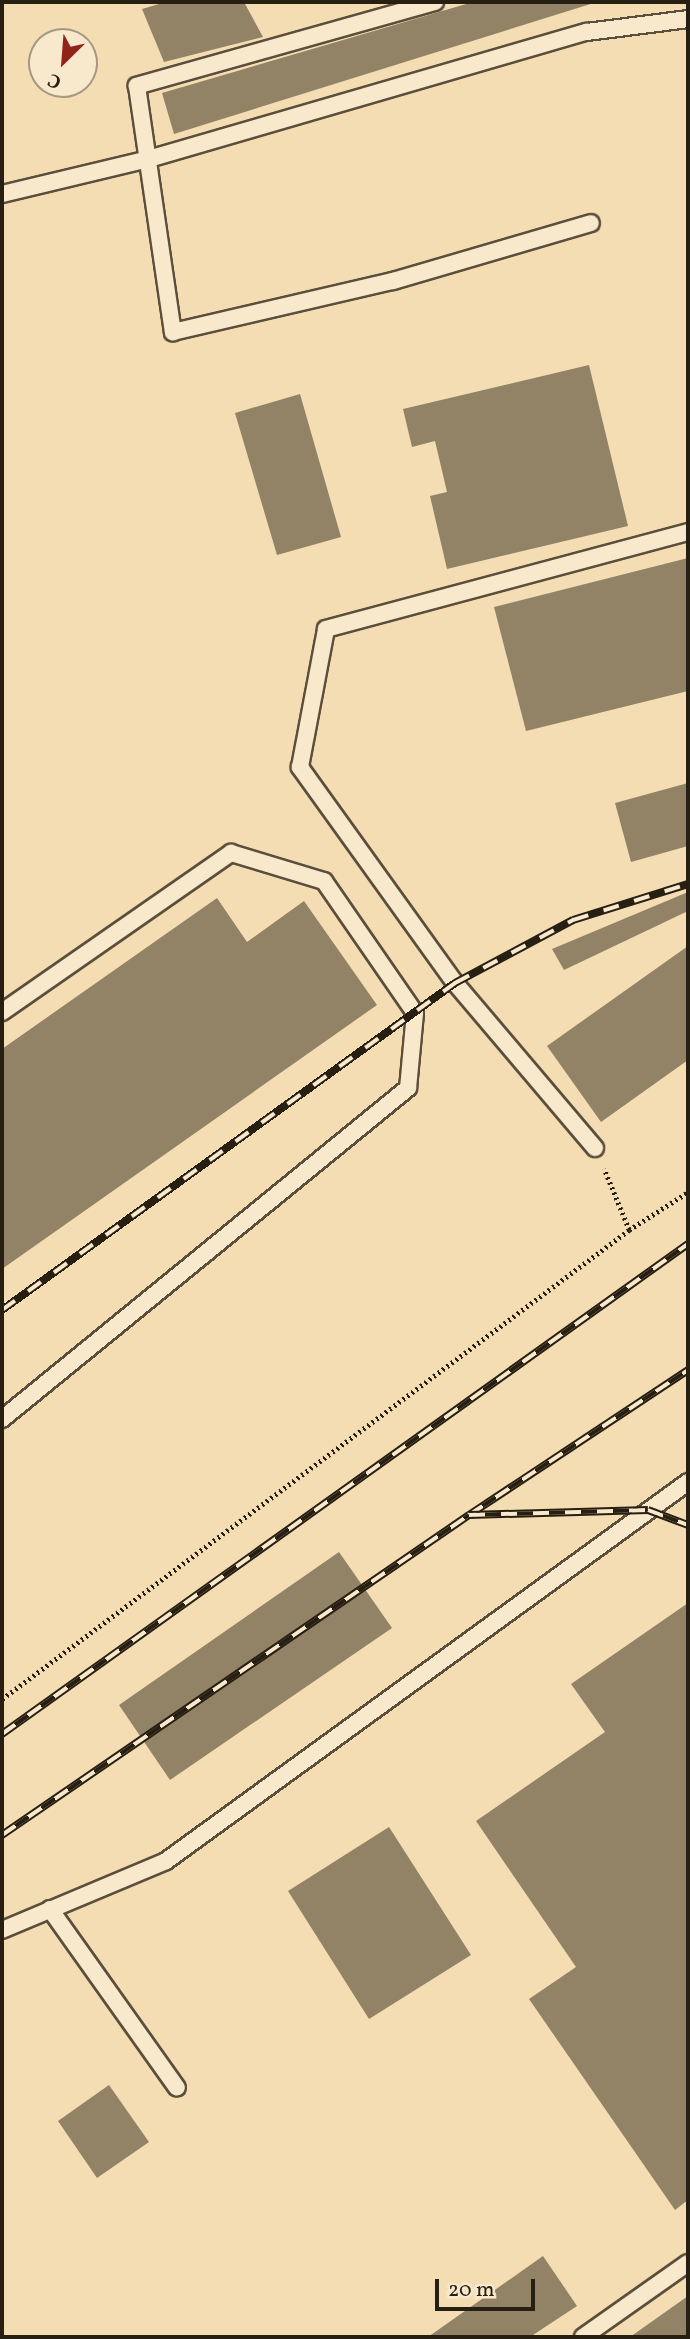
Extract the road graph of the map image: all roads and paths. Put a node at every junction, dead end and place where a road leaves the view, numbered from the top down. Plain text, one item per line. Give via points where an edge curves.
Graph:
1 (435, 2) edge
2 (688, 19) edge
3 (145, 160) junction
4 (2, 194) edge
5 (591, 223) dead end
6 (688, 532) edge
7 (2, 1012) edge
8 (595, 1148) joint
9 (688, 1192) edge
10 (629, 1230) junction
11 (2, 1419) edge
12 (688, 1482) edge
13 (2, 1699) edge
14 (50, 1909) junction
15 (2, 1930) edge
16 (177, 2088) dead end
17 (688, 2263) edge
18 (583, 2337) edge

1 - 3 lane via 137,86
2 - 3 lane via 587,32
3 - 4 lane
3 - 5 lane via 173,332 393,281
6 - 8 lane via 326,629 300,767 456,983
7 - 11 lane via 231,853 324,881 415,1013 408,1088
8 - 10 path
9 - 10 path
10 - 13 path
12 - 14 lane via 166,1861
14 - 15 lane
14 - 16 lane
17 - 18 lane

